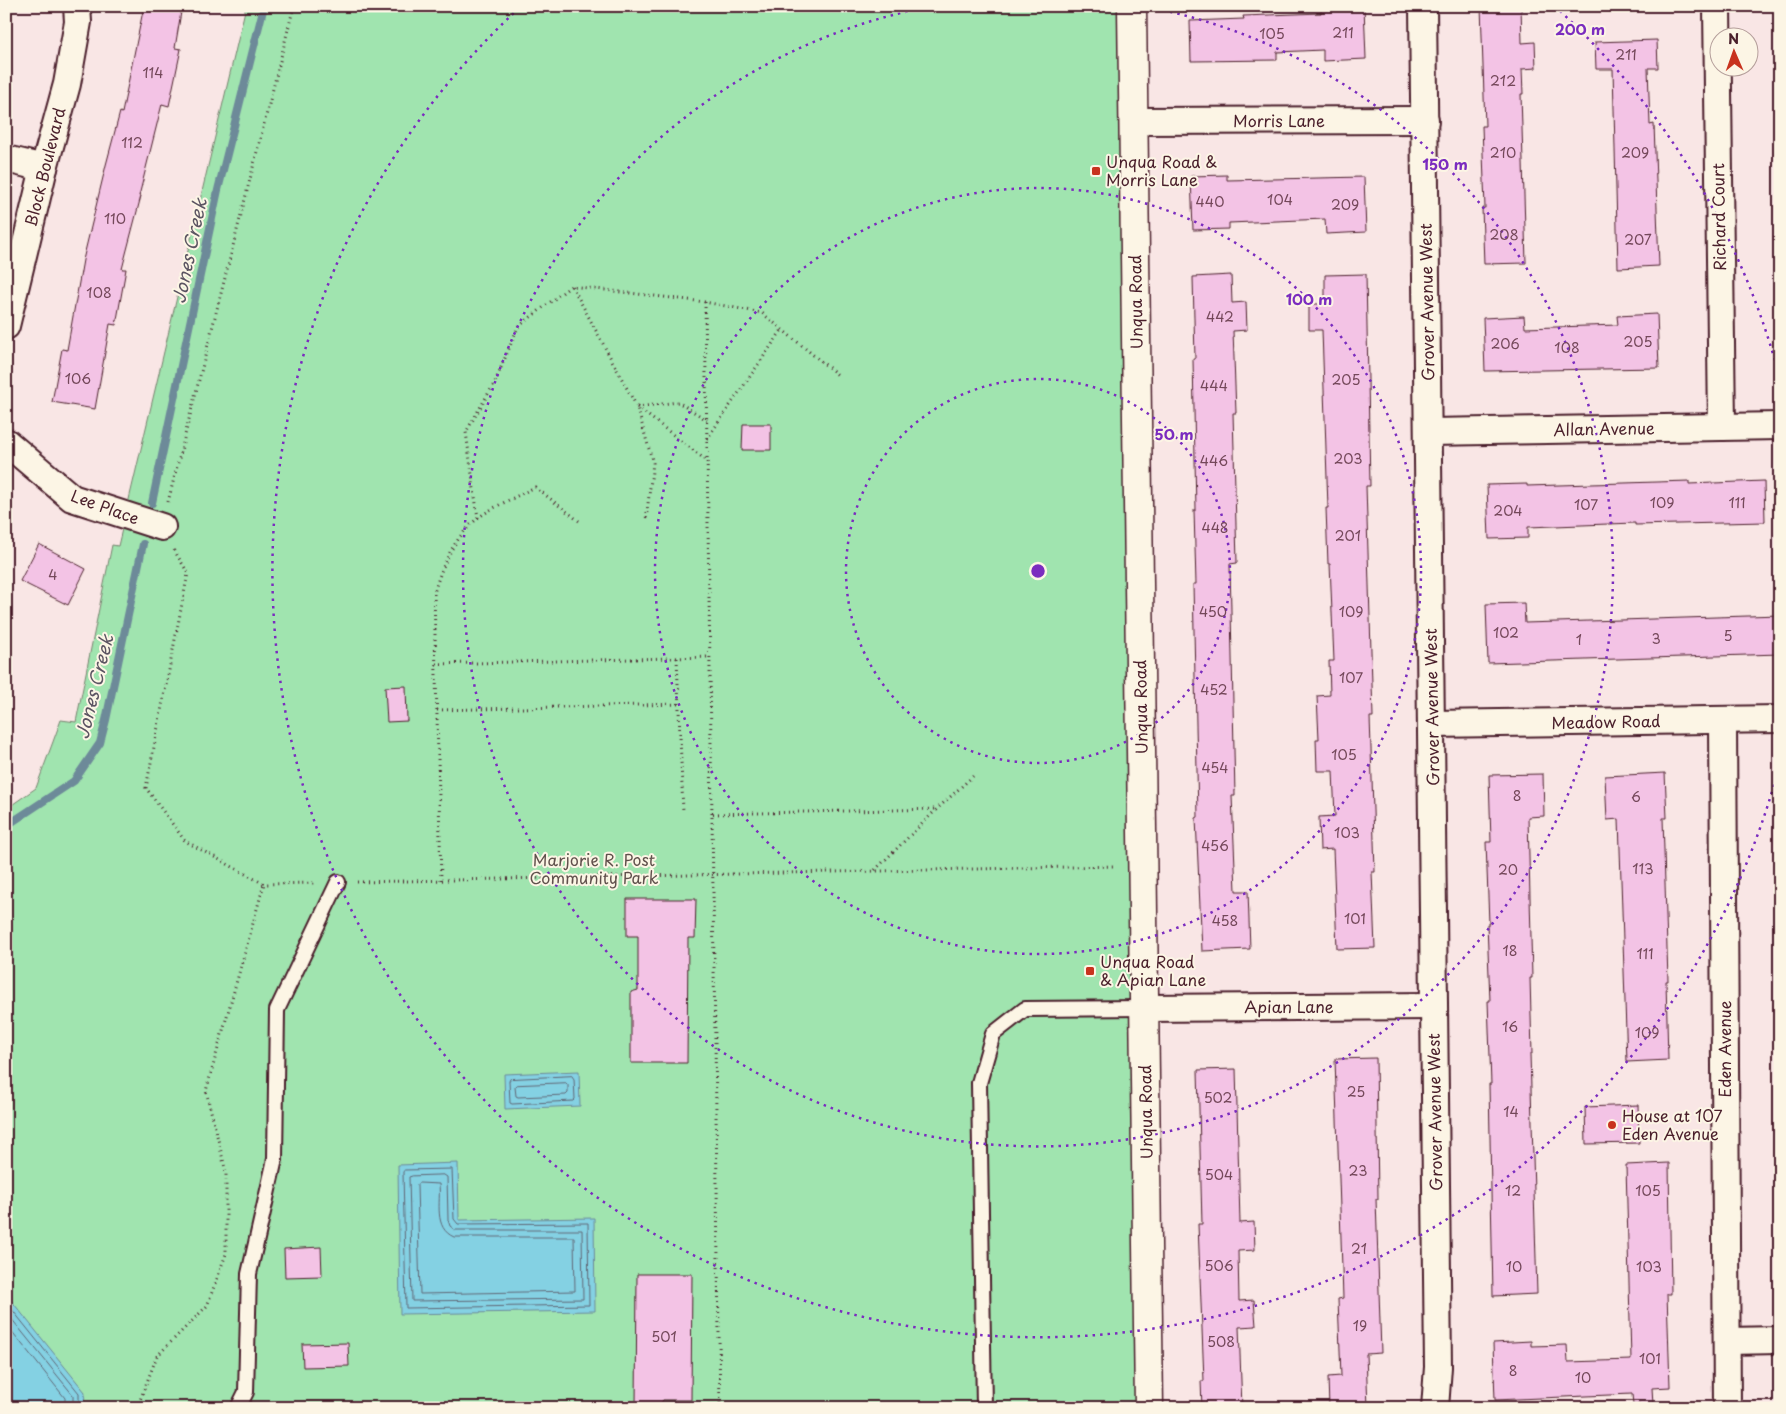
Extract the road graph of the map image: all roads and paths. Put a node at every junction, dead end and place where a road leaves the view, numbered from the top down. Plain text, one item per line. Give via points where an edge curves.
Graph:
1 (76, 6) edge
2 (294, 6) edge
3 (1132, 6) edge
4 (1423, 6) edge
5 (1717, 6) edge
6 (1425, 120) junction
7 (1133, 121) junction
8 (6, 159) edge
9 (44, 168) junction
10 (571, 286) junction
11 (705, 302) junction
12 (6, 326) edge
13 (782, 330) junction
14 (839, 376) dead end
15 (637, 407) junction
16 (707, 420) junction
17 (1780, 426) edge
18 (1722, 427) junction
19 (1429, 432) junction
20 (707, 439) junction
21 (6, 442) edge
22 (707, 461) junction
23 (478, 518) junction
24 (646, 520) dead end
25 (579, 521) dead end
26 (162, 527) joint
27 (188, 573) dead end
28 (677, 658) junction
29 (710, 658) junction
30 (436, 664) junction
31 (680, 704) junction
32 (437, 710) junction
33 (1780, 719) edge
34 (1723, 720) junction
35 (1432, 724) junction
36 (972, 776) dead end
37 (937, 809) junction
38 (683, 812) dead end
39 (713, 814) junction
40 (1142, 865) junction
41 (875, 871) junction
42 (714, 874) junction
43 (441, 880) junction
44 (338, 882) junction
45 (264, 884) junction
46 (1434, 1006) junction
47 (1144, 1008) junction
48 (1780, 1340) edge
49 (1727, 1341) junction
50 (137, 1408) edge
51 (238, 1408) edge
52 (720, 1408) edge
53 (984, 1408) edge
54 (1149, 1408) edge
55 (1435, 1408) edge
56 (1727, 1408) edge

1 - 9 street, Block Boulevard via 78,22 66,84
2 - 26 path
3 - 7 street, Unqua Road
4 - 6 street, Grover Avenue West
5 - 18 street, Richard Court
6 - 7 street, Morris Lane
6 - 19 street, Grover Avenue West
7 - 40 street, Unqua Road
8 - 9 street
9 - 12 street, Block Boulevard
10 - 11 path
10 - 15 path
10 - 23 path via 518,328 495,382 466,432
11 - 13 path via 762,314
11 - 16 path
13 - 14 path
13 - 20 path
15 - 16 path via 678,402
15 - 22 path
15 - 24 path via 653,463
16 - 20 path
17 - 18 street, Allan Avenue
18 - 19 street, Allan Avenue
19 - 35 street, Grover Avenue West
20 - 22 path
21 - 26 street, Lee Place via 72,498
22 - 29 path
23 - 25 path via 535,487
23 - 30 path via 458,537 441,569 434,593
27 - 45 path via 146,788 185,841
28 - 29 path
28 - 30 path
28 - 31 path
29 - 39 path
30 - 32 path
31 - 32 path
31 - 38 path
32 - 43 path
33 - 34 street, Meadow Road
34 - 35 street, Meadow Road
34 - 49 street, Eden Avenue
35 - 46 street, Grover Avenue West
36 - 37 path
37 - 39 path
37 - 41 path
39 - 42 path
40 - 41 path
40 - 47 street, Unqua Road
41 - 42 path
42 - 43 path
42 - 52 path
43 - 44 path
44 - 45 path
44 - 51 lane via 278,1010 275,1159 249,1274 246,1392
45 - 50 path via 206,1091 226,1172 226,1254 207,1306 157,1356
46 - 47 street, Apian Lane
46 - 55 street, Grover Avenue West via 1438,1367
47 - 53 lane via 1025,1009 993,1034 979,1083
47 - 54 street, Unqua Road
48 - 49 street
49 - 56 street, Eden Avenue

